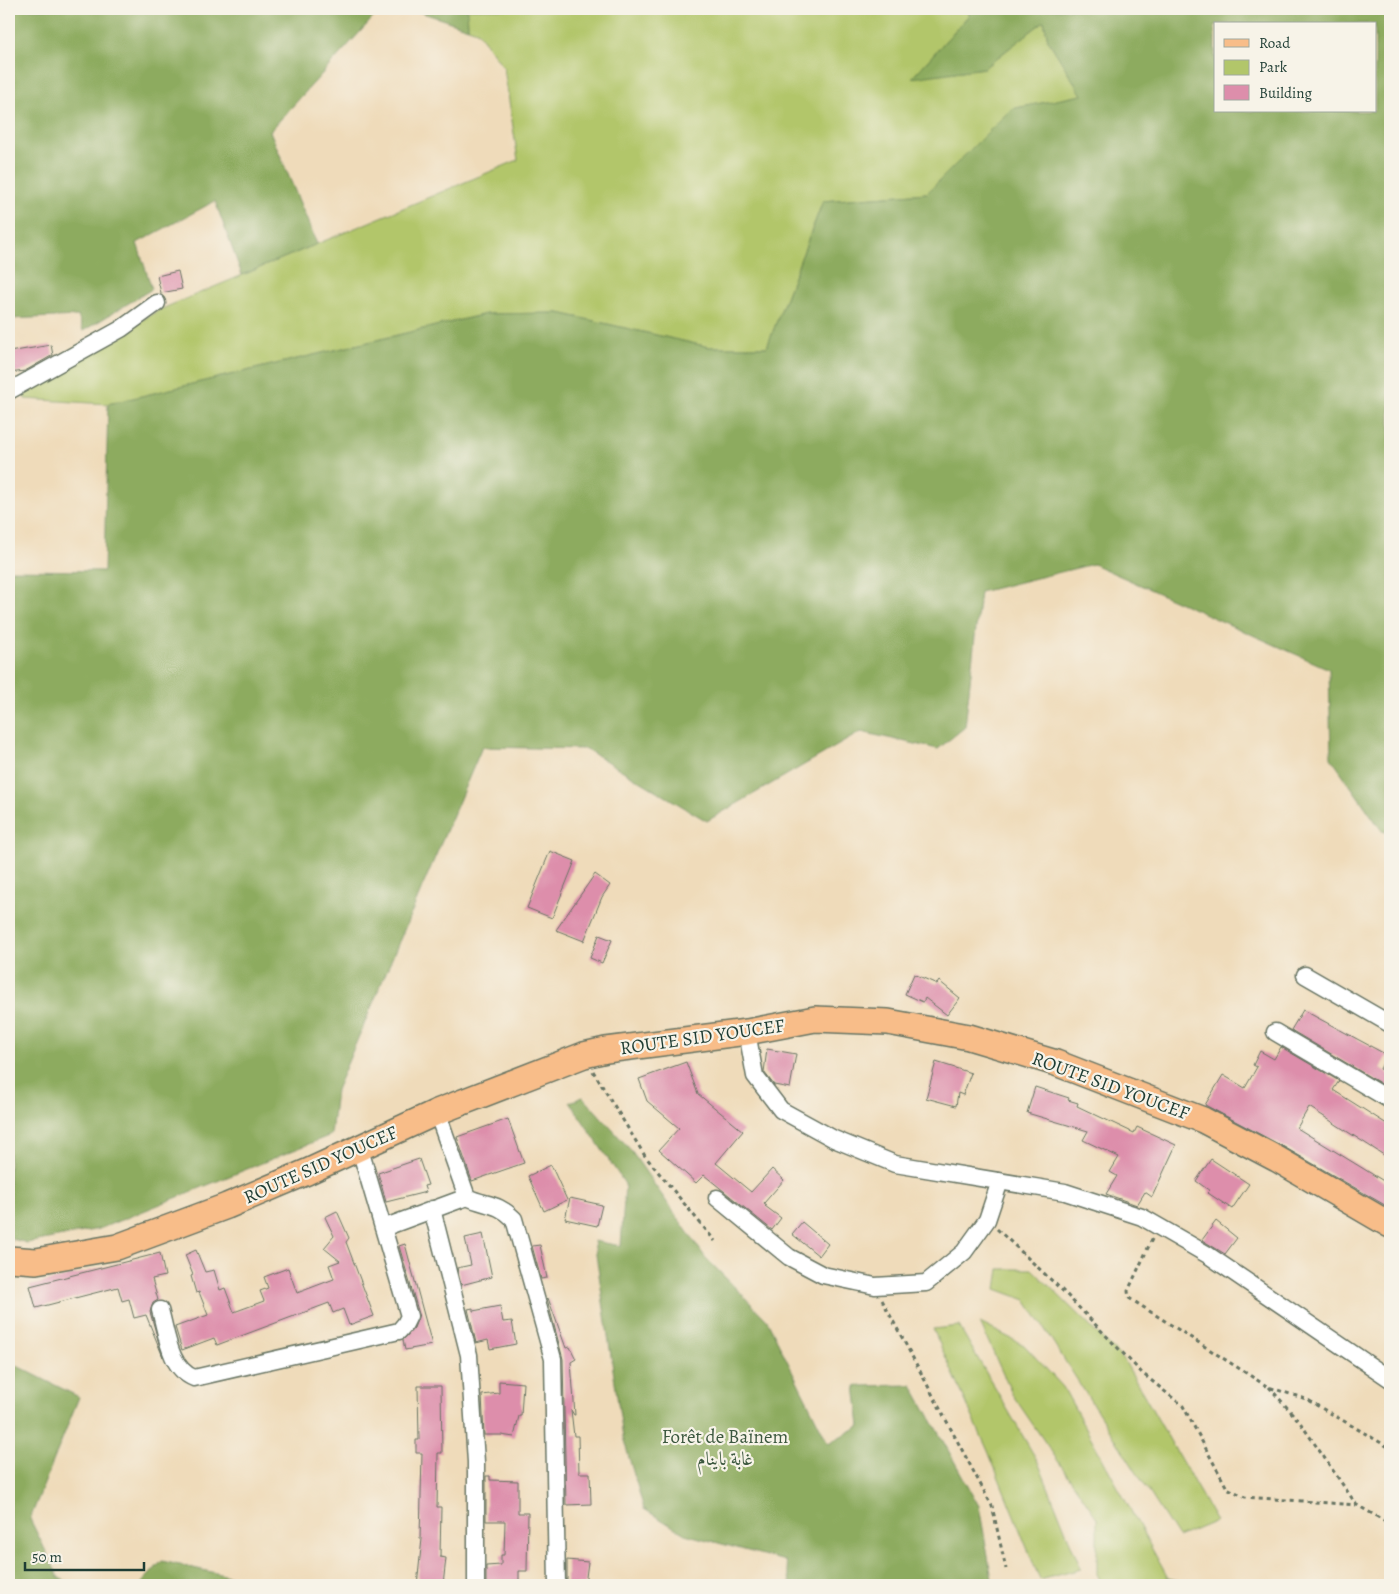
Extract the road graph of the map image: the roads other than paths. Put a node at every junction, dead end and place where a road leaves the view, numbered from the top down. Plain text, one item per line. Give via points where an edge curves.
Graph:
1 (157, 303) dead end
2 (9, 391) edge
3 (1305, 975) dead end
4 (1390, 1024) edge
5 (747, 1032) junction
6 (1275, 1032) dead end
7 (1390, 1100) edge
8 (437, 1112) junction
9 (359, 1146) junction
10 (1000, 1181) junction
11 (467, 1196) junction
12 (717, 1198) dead end
13 (432, 1209) junction
14 (1390, 1225) edge
15 (383, 1228) junction
16 (9, 1259) edge
17 (160, 1310) dead end
18 (1390, 1379) edge
19 (476, 1585) edge
20 (557, 1585) edge

1 - 2 street via 121,329
3 - 4 street
5 - 8 main road, ROUTE SID YOUCEF via 606,1050
5 - 10 street via 755,1076 781,1110 834,1139 895,1164
5 - 14 main road, ROUTE SID YOUCEF via 815,1019 888,1022 969,1037 1013,1050 1056,1063 1203,1120
6 - 7 street
8 - 9 main road, ROUTE SID YOUCEF
8 - 11 street
9 - 15 street
9 - 16 main road, ROUTE SID YOUCEF via 308,1172 227,1206 117,1247 36,1261
10 - 12 street via 987,1220 964,1252 926,1283 875,1286 823,1275 789,1257
10 - 18 street via 1065,1192 1158,1226 1208,1255
11 - 13 street
11 - 20 street via 475,1201 491,1203 514,1219 553,1359
13 - 15 street
13 - 19 street via 469,1355 476,1462
15 - 17 street via 409,1316 399,1331 194,1378 185,1375 176,1364

